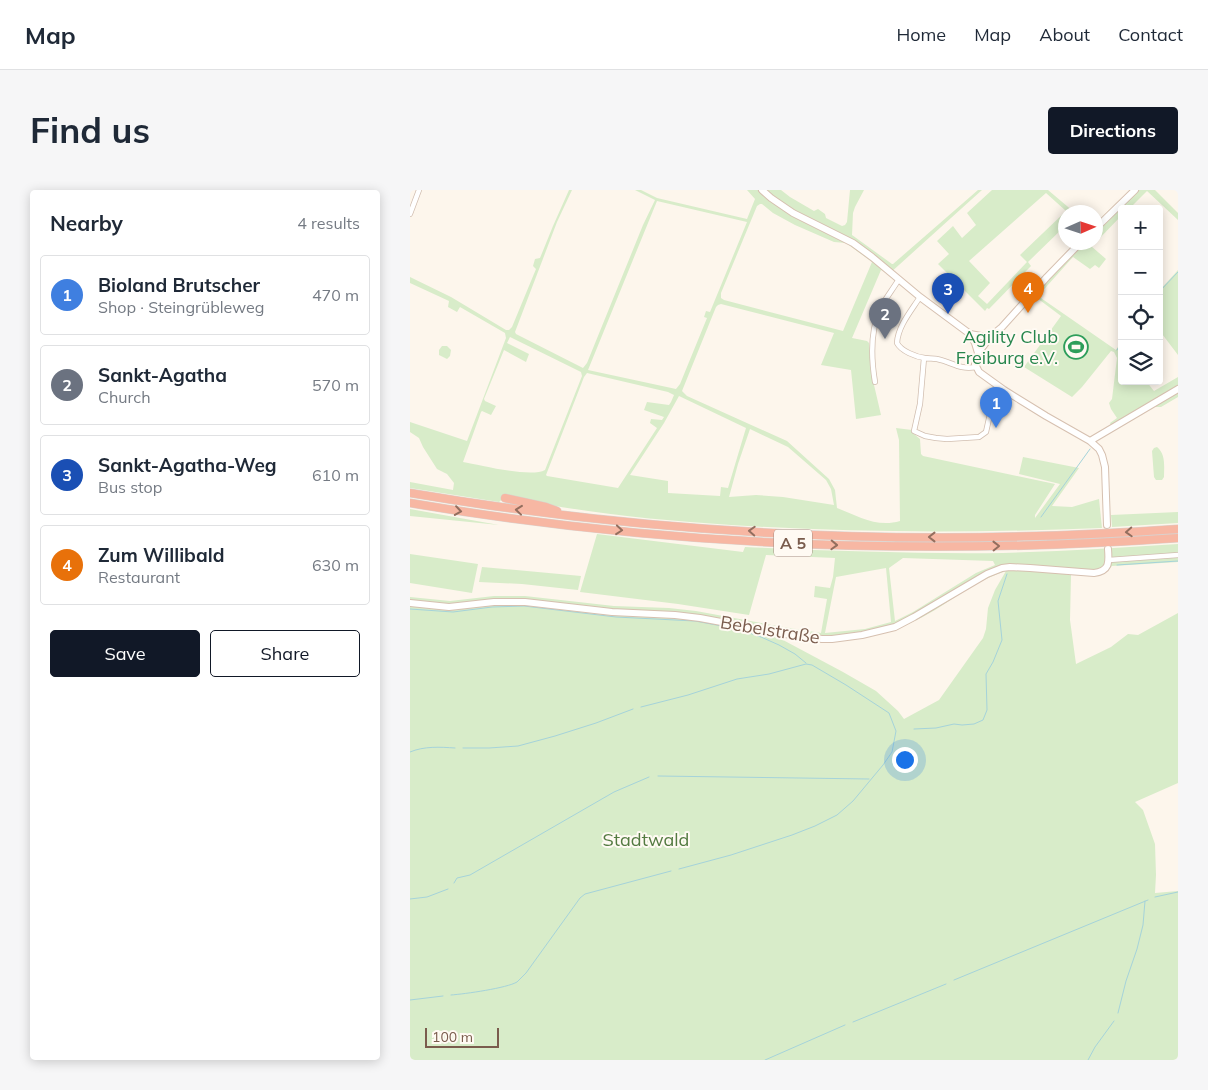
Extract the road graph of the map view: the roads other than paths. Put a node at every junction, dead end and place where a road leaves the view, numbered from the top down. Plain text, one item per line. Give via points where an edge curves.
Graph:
1 (419, 190) edge
2 (762, 190) edge
3 (1135, 190) edge
4 (410, 214) edge
5 (1103, 221) edge
6 (1073, 250) edge
7 (899, 279) junction
8 (920, 297) junction
9 (970, 334) junction
10 (991, 336) junction
11 (978, 353) junction
12 (924, 358) junction
13 (976, 367) junction
14 (875, 382) dead end
15 (1178, 389) edge
16 (1004, 390) junction
17 (1100, 436) junction
18 (1090, 441) junction
19 (1096, 446) junction
20 (410, 493) edge
21 (505, 498) dead end
22 (410, 503) edge
23 (568, 515) junction
24 (1107, 525) dead end
25 (1178, 529) edge
26 (1178, 538) edge
27 (1108, 548) dead end
28 (1178, 555) edge
29 (1109, 560) junction
30 (410, 603) edge

1 - 4 street
2 - 7 street via 793,213 853,243
3 - 5 street
6 - 10 street
7 - 8 street
7 - 14 street via 880,309 874,332 872,359
8 - 9 street
8 - 12 street via 903,325 897,343 899,348
9 - 10 street
9 - 11 street
10 - 11 street
11 - 13 street
12 - 13 street via 967,368
12 - 16 street via 914,431 925,436 948,439 983,435 990,414
13 - 16 street via 983,376
15 - 17 street
16 - 18 street
17 - 18 street
17 - 19 street
18 - 19 street
19 - 24 street via 1105,467
23 -> 20 highway, A 5
21 - 23 highway
22 -> 26 highway, A 5 via 586,527 817,544 1023,546
25 -> 23 highway, A 5 via 1100,534 879,537 733,530
27 - 29 street
28 - 29 street
29 - 30 street, Bebelstraße via 1104,570 1094,573 1010,567 995,570 907,622 862,635 832,639 700,618 525,602 450,607

